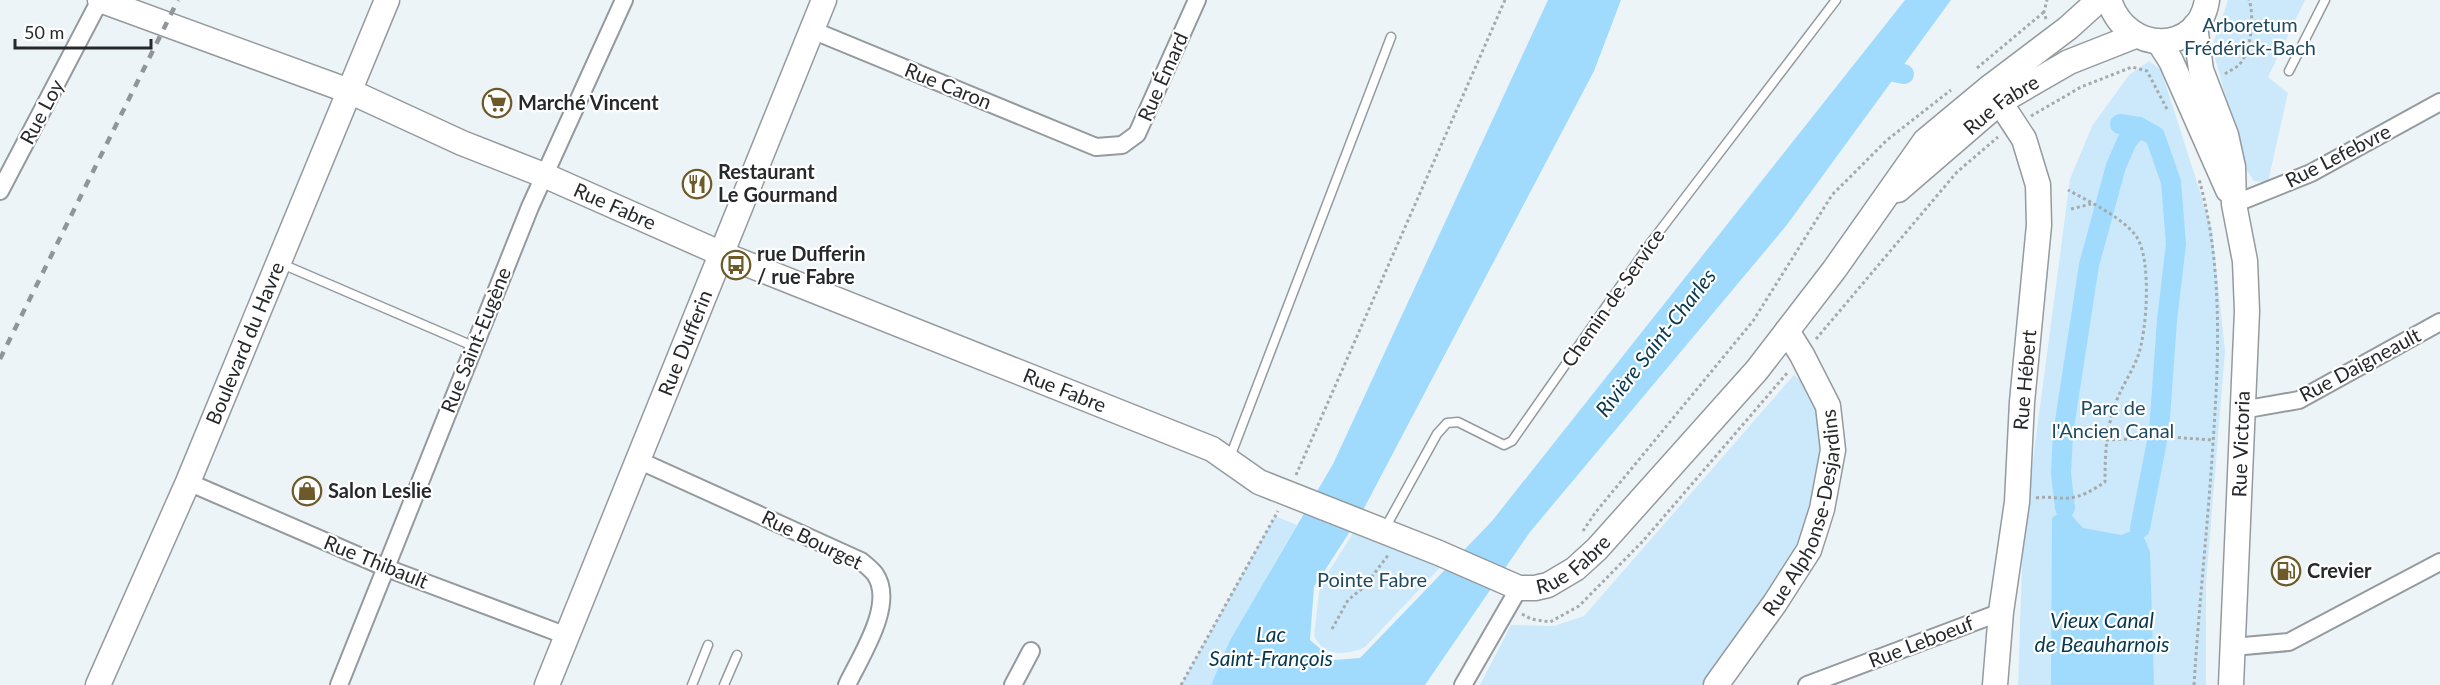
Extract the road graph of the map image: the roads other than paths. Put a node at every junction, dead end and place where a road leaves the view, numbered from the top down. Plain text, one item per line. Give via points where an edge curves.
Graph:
1 (100, 0) edge
2 (387, 0) edge
3 (624, 0) edge
4 (824, 0) edge
5 (1197, 0) edge
6 (1836, 0) edge
7 (2099, 0) edge
8 (2109, 0) edge
9 (2207, 0) edge
10 (2325, 0) edge
11 (2195, 26) junction
12 (812, 30) junction
13 (2135, 36) junction
14 (1391, 37) dead end
15 (2159, 42) junction
16 (2289, 71) dead end
17 (1987, 88) junction
18 (349, 91) junction
19 (2440, 102) edge
20 (1085, 141) joint
21 (546, 176) junction
22 (1, 188) edge
23 (2234, 204) junction
24 (722, 254) junction
25 (278, 262) junction
26 (2440, 322) edge
27 (1787, 331) junction
28 (473, 346) junction
29 (2242, 410) junction
30 (638, 460) junction
31 (1229, 460) junction
32 (188, 482) junction
33 (1383, 531) junction
34 (2440, 562) edge
35 (385, 568) junction
36 (1519, 588) junction
37 (2001, 612) junction
38 (567, 636) junction
39 (708, 645) dead end
40 (2233, 647) junction
41 (1031, 651) dead end
42 (737, 655) dead end
43 (98, 685) edge
44 (339, 685) edge
45 (547, 685) edge
46 (693, 685) edge
47 (724, 685) edge
48 (847, 685) edge
49 (1013, 685) edge
50 (1463, 685) edge
51 (1716, 685) edge
52 (1807, 685) edge
53 (1995, 685) edge
54 (2231, 685) edge

1 - 18 street, Rue Fabre
1 - 22 street, Rue Loy
2 - 18 street, Boulevard du Havre
3 - 21 street, Rue Saint-Eugène
4 - 12 street, Rue Dufferin
5 - 20 street, Rue Émard via 1137,134 1122,145 1096,147
6 - 33 lane, Chemin de Service via 1652,241 1512,441 1504,445 1458,422 1448,423 1437,434
7 - 17 street, Rue Fabre
8 - 13 street via 2118,21
9 - 11 street
10 - 16 lane
11 - 15 street via 2172,40
11 - 23 street, Rue Victoria via 2202,70 2226,135 2233,167
12 - 20 street, Rue Caron
12 - 24 street, Rue Dufferin
13 - 15 street
13 - 17 street, Rue Fabre
14 - 31 lane
15 - 23 street, Rue Victoria
17 - 27 street, Rue Fabre via 1936,160 1884,200
17 - 37 street, Rue Hébert via 2024,139 2038,185 2039,225 2017,502
18 - 21 street, Rue Fabre
18 - 25 street, Boulevard du Havre
19 - 23 street, Rue Lefebvre via 2311,173
21 - 24 street, Rue Fabre
21 - 28 street, Rue Saint-Eugène
23 - 29 street, Rue Victoria via 2245,261 2247,310
24 - 30 street, Rue Dufferin
24 - 31 street, Rue Fabre via 1212,449
25 - 28 lane
25 - 32 street, Boulevard du Havre
26 - 29 street, Rue Daigneault via 2299,400
27 - 36 street, Rue Fabre via 1757,370 1597,549 1575,569 1548,585
27 - 51 street, Rue Alphonse-Desjardins via 1828,406 1833,450 1822,509 1809,550
28 - 35 street, Rue Saint-Eugène
29 - 40 street, Rue Victoria
30 - 38 street, Rue Dufferin
30 - 48 street, Rue Bourget via 861,561 876,575 881,611
31 - 33 street, Rue Fabre via 1259,482
32 - 35 street, Rue Thibault
32 - 43 street, Boulevard du Havre
33 - 36 street, Rue Fabre
34 - 40 street via 2289,642
35 - 38 street, Rue Thibault
35 - 44 street, Rue Saint-Eugène
36 - 50 street
37 - 52 street, Rue Leboeuf
37 - 53 street, Rue Hébert
38 - 45 street, Rue Dufferin
39 - 46 lane
40 - 54 street, Rue Victoria
41 - 49 street
42 - 47 lane

